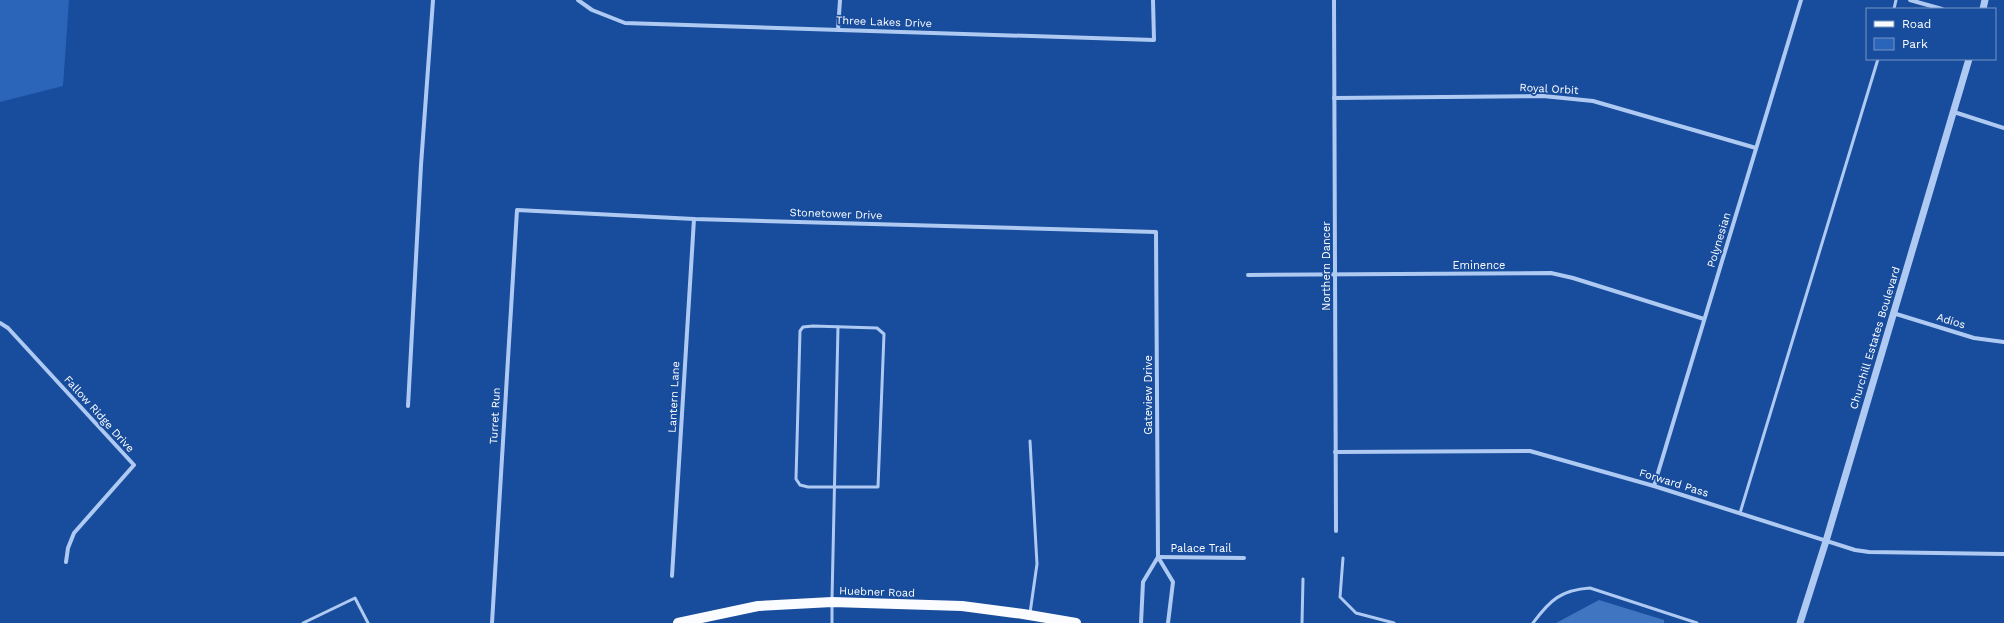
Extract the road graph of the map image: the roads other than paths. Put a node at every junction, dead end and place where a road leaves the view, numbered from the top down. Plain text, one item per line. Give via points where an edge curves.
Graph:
1 (433, 0) edge
2 (578, 0) edge
3 (840, 0) edge
4 (1153, 0) edge
5 (1334, 0) edge
6 (1801, 0) edge
7 (1910, 0) edge
8 (1938, 8) edge
9 (838, 30) junction
10 (1878, 60) edge
11 (1969, 60) edge
12 (1334, 98) junction
13 (1954, 112) junction
14 (2004, 128) edge
15 (1756, 148) junction
16 (517, 210) joint
17 (694, 219) junction
18 (1156, 232) joint
19 (1334, 274) junction
20 (1248, 275) dead end
21 (1893, 313) junction
22 (1704, 319) junction
23 (0, 323) edge
24 (838, 327) junction
25 (2004, 342) edge
26 (408, 406) dead end
27 (1030, 441) dead end
28 (1335, 452) junction
29 (1654, 486) junction
30 (834, 488) junction
31 (1740, 513) junction
32 (1336, 531) dead end
33 (1826, 541) junction
34 (2004, 554) edge
35 (1158, 557) junction
36 (1244, 558) dead end
37 (1343, 558) dead end
38 (66, 562) dead end
39 (672, 576) dead end
40 (1303, 578) dead end
41 (832, 602) junction
42 (1029, 615) junction
43 (304, 623) edge
44 (368, 623) edge
45 (492, 623) edge
46 (678, 623) edge
47 (832, 623) edge
48 (1076, 623) edge
49 (1141, 623) edge
50 (1168, 623) edge
51 (1302, 623) edge
52 (1394, 623) edge
53 (1533, 623) edge
54 (1697, 623) edge
55 (1800, 623) edge

1 - 26 street via 420,173
2 - 9 street, Three Lakes Drive via 592,10 625,23
3 - 9 street
4 - 9 street, Three Lakes Drive via 1154,40
5 - 12 street, Northern Dancer
6 - 15 street, Polynesian
7 - 8 street
10 - 31 lane
11 - 13 street, Churchill Estates Boulevard
12 - 15 street, Royal Orbit via 1569,97 1594,101
12 - 19 street, Northern Dancer
13 - 14 street
13 - 21 street, Churchill Estates Boulevard
15 - 22 street, Polynesian
16 - 17 street, Stonetower Drive
16 - 45 street, Turret Run
17 - 18 street, Stonetower Drive
17 - 39 street, Lantern Lane
18 - 35 street, Gateview Drive
19 - 20 street, Eminence
19 - 22 street, Eminence via 1551,273
19 - 28 street, Northern Dancer
21 - 25 street, Adios via 1974,338
21 - 33 street, Churchill Estates Boulevard
22 - 29 street, Polynesian
23 - 38 street, Fallow Ridge Drive via 8,328 134,466 74,533
24 - 30 lane
24 - 30 lane via 803,327 800,331 796,470 796,480 800,485
24 - 30 lane via 877,328 884,334 878,487
27 - 42 lane via 1037,564
28 - 29 street, Forward Pass via 1530,450
28 - 32 street, Northern Dancer
29 - 31 street, Forward Pass
30 - 41 lane
31 - 33 street, Forward Pass
33 - 34 street, Forward Pass via 1869,552
33 - 55 street, Churchill Estates Boulevard
35 - 36 street, Palace Trail
35 - 49 street via 1143,582
35 - 50 street via 1173,582
37 - 52 lane via 1340,597 1356,613
40 - 51 lane
41 - 42 main road, Huebner Road via 962,606
41 - 46 main road, Huebner Road via 758,606
41 - 47 lane
42 - 48 main road, Huebner Road
43 - 44 lane via 355,598
53 - 54 lane via 1551,602 1563,594 1572,589 1590,588

